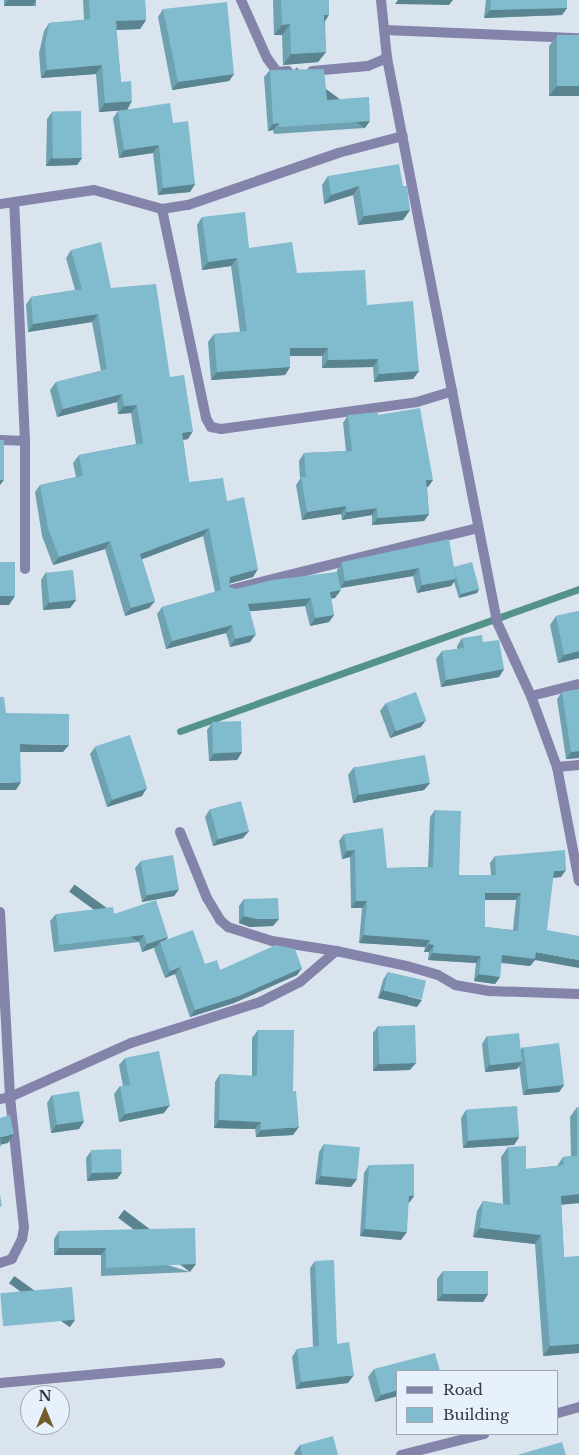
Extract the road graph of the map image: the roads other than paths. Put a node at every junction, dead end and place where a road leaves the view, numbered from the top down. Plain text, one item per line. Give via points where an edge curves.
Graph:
1 (241, 0) edge
2 (381, 0) edge
3 (386, 30) junction
4 (579, 38) edge
5 (387, 58) junction
6 (403, 136) junction
7 (14, 203) junction
8 (0, 204) edge
9 (162, 209) junction
10 (452, 391) junction
11 (0, 440) edge
12 (25, 441) junction
13 (477, 528) junction
14 (25, 569) dead end
15 (229, 590) edge
16 (579, 684) edge
17 (531, 696) junction
18 (579, 765) edge
19 (557, 767) junction
20 (180, 832) dead end
21 (579, 881) edge
22 (0, 912) edge
23 (336, 950) junction
24 (579, 994) edge
25 (5, 1098) edge
26 (0, 1263) edge
27 (220, 1364) dead end
28 (0, 1383) edge
29 (579, 1407) edge
30 (559, 1413) edge
31 (480, 1435) edge
32 (401, 1455) edge

1 - 5 street via 277,72 368,66
2 - 3 street
3 - 4 street
3 - 5 street
5 - 6 street
6 - 9 street via 338,153 188,204
6 - 10 street
7 - 8 street
7 - 9 street via 94,190
7 - 12 street
9 - 10 street via 206,418 211,427 221,429 417,402
10 - 13 street
11 - 12 street
12 - 14 street
13 - 15 street
13 - 17 street via 497,622
16 - 17 street
17 - 19 street
18 - 19 street
19 - 21 street
20 - 23 street via 207,898 228,927 272,942
22 - 25 street
23 - 24 street via 407,966 464,986 490,991
23 - 25 street via 306,978 260,1002 131,1043
25 - 26 street via 24,1227 22,1240 12,1259
27 - 28 street
29 - 30 street
31 - 32 street

